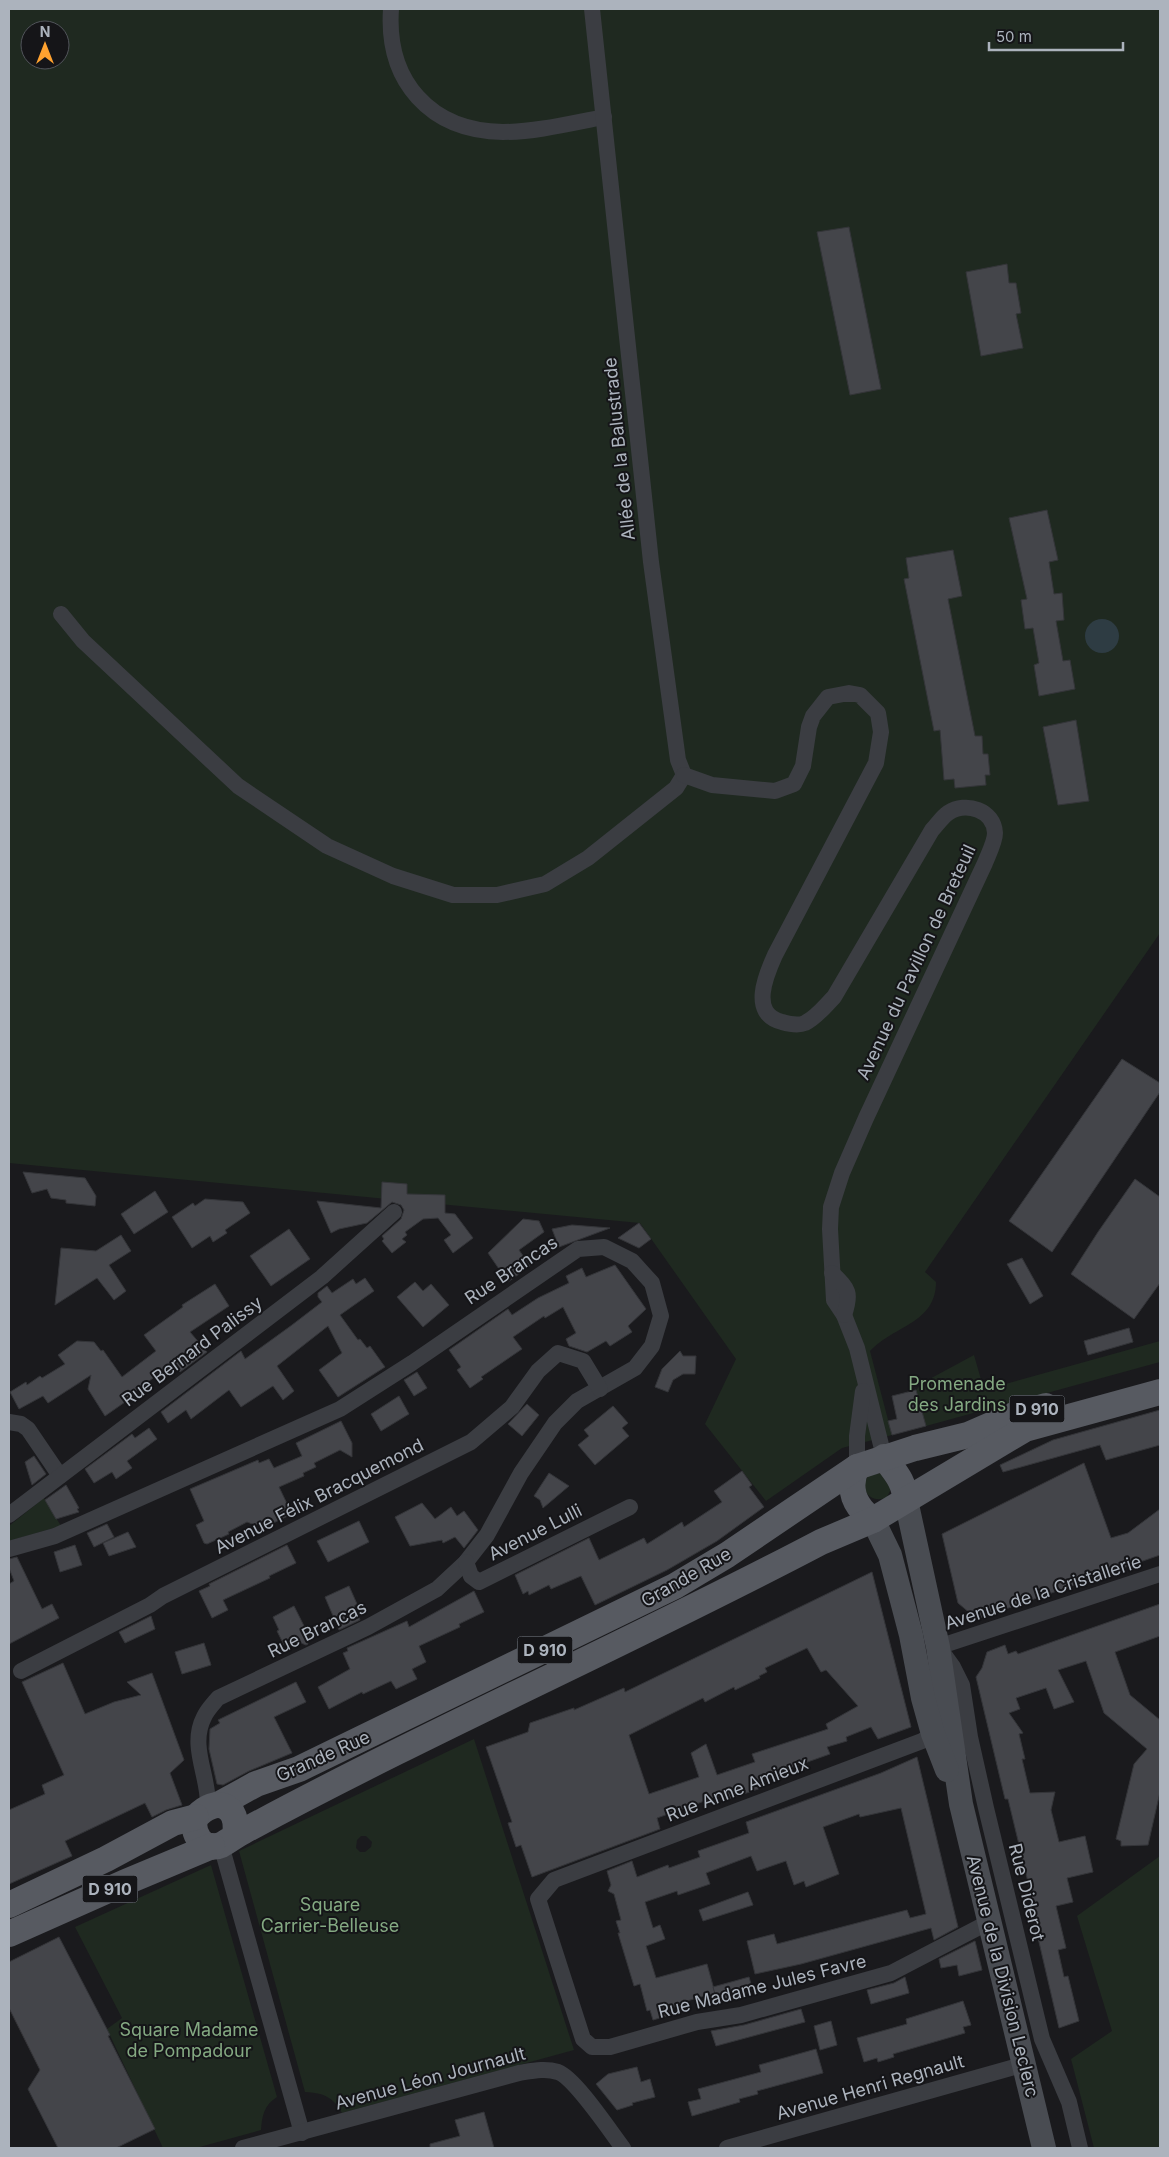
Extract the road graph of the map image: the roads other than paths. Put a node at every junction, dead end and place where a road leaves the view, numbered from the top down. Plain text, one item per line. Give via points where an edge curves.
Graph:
1 (391, 9) edge
2 (592, 9) edge
3 (604, 117) junction
4 (61, 614) dead end
5 (684, 775) junction
6 (394, 1212) dead end
7 (832, 1273) junction
8 (847, 1301) junction
9 (1160, 1375) edge
10 (864, 1381) junction
11 (600, 1389) junction
12 (1160, 1392) edge
13 (9, 1422) edge
14 (884, 1457) junction
15 (857, 1468) junction
16 (60, 1476) junction
17 (906, 1500) junction
18 (630, 1507) dead end
19 (9, 1516) edge
20 (873, 1520) junction
21 (9, 1548) edge
22 (466, 1562) junction
23 (1160, 1574) edge
24 (911, 1635) junction
25 (938, 1647) junction
26 (22, 1671) dead end
27 (918, 1680) junction
28 (933, 1734) junction
29 (961, 1804) junction
30 (207, 1809) junction
31 (223, 1842) junction
32 (9, 1904) edge
33 (991, 1921) junction
34 (9, 1934) edge
35 (592, 2047) joint
36 (1025, 2064) junction
37 (302, 2133) junction
38 (243, 2148) edge
39 (623, 2148) edge
40 (727, 2148) edge
41 (1044, 2148) edge
42 (1080, 2148) edge

1 - 3 street via 396,61 407,84 420,102 459,126 505,132
2 - 3 street, Allée de la Balustrade
3 - 5 street, Allée de la Balustrade via 651,562 678,760
4 - 5 street via 83,641 238,786 327,846 393,876 454,895 497,895 545,884 595,852 676,788
5 - 7 street, Avenue du Pavillon de Breteuil via 712,785 775,790 794,784 803,766 809,728 828,698 849,693 860,695 878,713 881,732 876,763 764,980 764,1008 776,1021 789,1024 802,1024 815,1017 834,997 932,830 948,813 971,807 986,812 992,822 995,834 985,863 866,1118 836,1191 831,1207
6 - 16 street, Rue Bernard Palissy via 322,1277
7 - 8 street
7 - 8 street via 834,1300
8 - 10 street
9 - 14 main road, Grande Rue / D 910 via 1014,1415 968,1435
10 - 14 street
10 - 15 street via 857,1436
11 - 21 street, Rue Brancas via 636,1368 652,1346 661,1316 652,1284 632,1261 604,1248 578,1249 340,1409 55,1536
11 - 22 street, Rue Brancas via 577,1401 555,1423 521,1473 487,1535
11 - 26 street, Avenue Félix Bracquemond via 584,1361 558,1353 538,1372 512,1407 471,1442 163,1596
12 - 17 main road, Grande Rue / D 910 via 1026,1429
13 - 16 street via 28,1429
14 - 15 main road, Grande Rue / D 910
14 - 17 main road via 900,1477
15 - 20 main road via 852,1481 853,1498
15 - 30 main road, Grande Rue / D 910 via 675,1586 299,1769 256,1784
16 - 19 street, Rue Bernard Palissy
17 - 20 main road, Grande Rue / D 910
17 - 25 main road, Avenue de la Division Leclerc
18 - 22 street, Avenue Lulli via 479,1582 471,1576
20 - 24 main road, Avenue de la Division Leclerc via 890,1555
20 - 31 main road, Grande Rue / D 910 via 821,1542 320,1790
22 - 30 street, Rue Brancas via 437,1589 368,1627 218,1698 204,1716 198,1734 208,1792
23 - 25 street, Avenue de la Cristallerie
24 - 25 main road
24 - 27 main road, Avenue de la Division Leclerc
25 - 27 street
25 - 29 main road, Avenue de la Division Leclerc
25 - 42 street, Rue Diderot via 962,1685 974,1755 1042,2039 1069,2102
27 - 28 main road, Avenue de la Division Leclerc
28 - 29 main road, Avenue de la Division Leclerc
28 - 35 street, Rue Anne Amieux via 922,1741 554,1880 538,1899 584,2040
29 - 33 main road, Avenue de la Division Leclerc
30 - 31 main road via 195,1833 198,1839
30 - 31 main road via 232,1811 236,1819
30 - 32 main road, Grande Rue / D 910
31 - 34 main road, Grande Rue / D 910
31 - 37 street
33 - 35 street, Rue Madame Jules Favre via 891,1973 741,2015 696,2022 610,2047
33 - 36 main road, Avenue de la Division Leclerc
36 - 40 street, Avenue Henri Regnault
36 - 41 main road, Avenue de la Division Leclerc
37 - 38 street, Avenue Léon Journault
37 - 39 street, Avenue Léon Journault via 519,2073 544,2070 559,2072 574,2083

